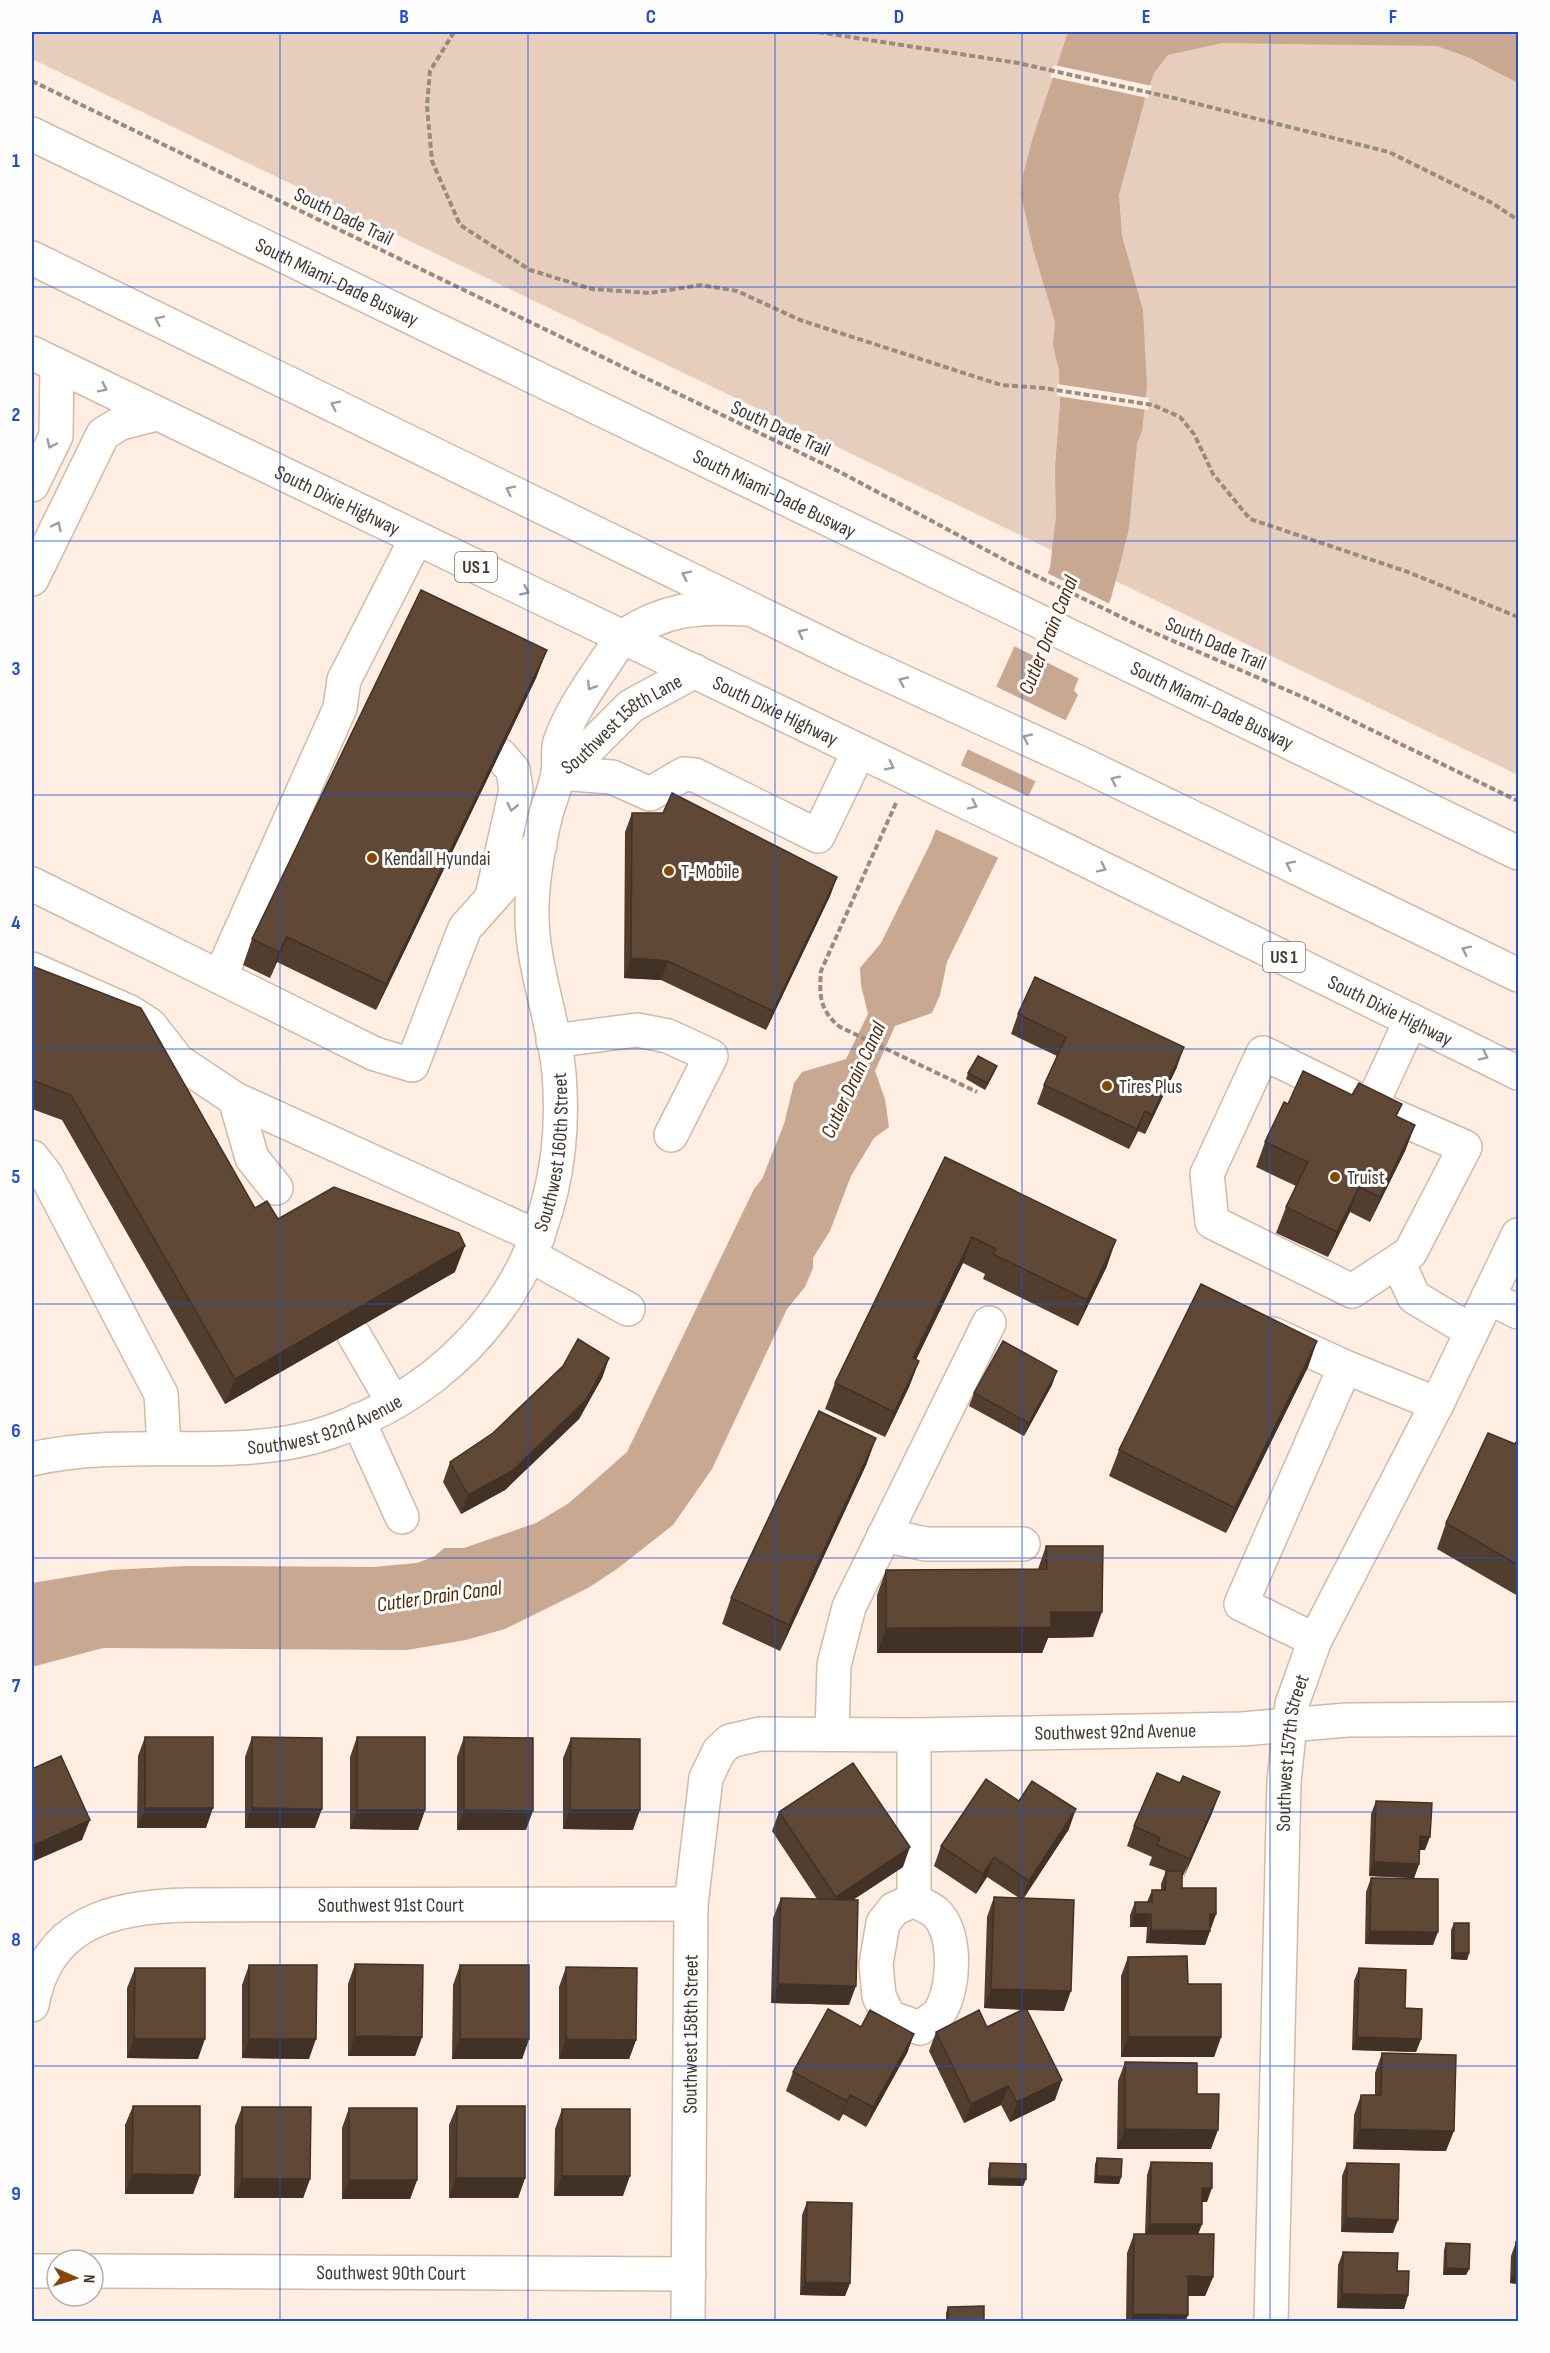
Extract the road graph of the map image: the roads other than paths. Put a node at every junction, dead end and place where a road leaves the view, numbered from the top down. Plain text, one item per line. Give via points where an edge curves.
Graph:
1 (32, 134) edge
2 (32, 258) edge
3 (44, 360) edge
4 (156, 414) junction
5 (32, 485) edge
6 (416, 539) junction
7 (32, 579) edge
8 (757, 610) junction
9 (622, 637) junction
10 (695, 671) junction
11 (344, 680) junction
12 (374, 694) edge
13 (859, 751) junction
14 (500, 755) edge
15 (558, 773) junction
16 (540, 844) junction
17 (1518, 853) edge
18 (32, 884) edge
19 (492, 898) junction
20 (32, 969) edge
21 (1518, 975) edge
22 (220, 977) junction
23 (1410, 1020) junction
24 (553, 1041) junction
25 (1518, 1073) edge
26 (235, 1099) junction
27 (1371, 1106) junction
28 (671, 1135) dead end
29 (32, 1157) edge
30 (276, 1188) dead end
31 (1518, 1235) edge
32 (535, 1246) junction
33 (1398, 1262) junction
34 (1488, 1297) junction
35 (628, 1309) dead end
36 (1518, 1312) edge
37 (1242, 1319) edge
38 (989, 1323) dead end
39 (1471, 1331) junction
40 (354, 1335) edge
41 (1345, 1367) junction
42 (393, 1402) junction
43 (1437, 1404) junction
44 (358, 1420) junction
45 (164, 1447) junction
46 (32, 1459) edge
47 (402, 1517) dead end
48 (884, 1534) junction
49 (1023, 1544) dead end
50 (1315, 1640) junction
51 (1518, 1719) edge
52 (1288, 1726) junction
53 (832, 1734) junction
54 (914, 1735) junction
55 (719, 1751) joint
56 (914, 1900) dead end
57 (691, 1905) junction
58 (32, 2006) edge
59 (105, 2271) edge
60 (689, 2274) junction
61 (688, 2322) edge
62 (1271, 2322) edge

1 - 17 main road, South Miami-Dade Busway
8 -> 2 main road
3 -> 4 main road, South Dixie Highway / US 1
3 -> 5 main road via 56,436
4 - 6 main road, South Dixie Highway / US 1
7 -> 4 main road via 103,434 122,423
6 -> 9 main road, South Dixie Highway / US 1
6 - 11 main road
8 - 9 main road via 683,611 648,620
21 -> 8 main road
9 - 10 main road, South Dixie Highway / US 1
9 -> 15 main road, Southwest 158th Lane via 566,729 558,746
10 - 13 main road, South Dixie Highway / US 1
10 - 15 main road, Southwest 158th Lane via 631,706 579,758
11 - 12 main road
11 - 22 main road via 340,708
13 - 15 main road via 818,836 695,775 684,774 650,794 612,777
13 -> 23 main road, South Dixie Highway / US 1
14 -> 19 main road via 513,770 516,790
15 - 16 main road, Southwest 160th Street
16 - 19 main road
16 - 24 main road, Southwest 160th Street via 532,934
18 - 22 main road
19 - 22 main road via 465,928 412,1065 375,1054
20 - 26 main road, Southwest 160th Street via 150,1025 178,1061
23 -> 25 main road, South Dixie Highway / US 1
23 - 27 main road
24 - 28 main road via 637,1030 668,1036 711,1056
24 - 32 main road, Southwest 160th Street via 560,1097 559,1141 552,1195
26 - 30 main road via 252,1158
26 - 32 main road, Southwest 160th Street
27 - 33 main road via 1466,1147 1410,1253
27 - 33 main road via 1263,1053 1207,1174 1212,1222 1352,1291
29 - 45 main road via 46,1175 161,1394
31 - 34 main road, Southwest 157th Street
32 - 35 main road
32 - 42 main road, Southwest 92nd Avenue via 485,1329 447,1365
33 - 39 main road via 1414,1297
34 - 36 main road
34 - 39 main road, Southwest 157th Street
37 - 41 main road
38 - 48 main road
39 - 43 main road, Southwest 157th Street
40 - 42 main road
41 - 43 main road
41 - 50 main road via 1241,1604
42 - 44 main road, Southwest 92nd Avenue
43 - 50 main road, Southwest 157th Street
44 - 45 main road, Southwest 92nd Avenue via 328,1432 283,1442
44 - 47 main road
45 - 46 main road, Southwest 92nd Avenue via 94,1449
48 - 49 main road via 926,1544
48 - 53 main road via 849,1607 837,1653
50 - 52 main road, Southwest 157th Street
51 - 52 main road, Southwest 92nd Avenue via 1347,1720
52 - 54 main road, Southwest 92nd Avenue
52 - 62 main road, Southwest 157th Street
53 - 54 main road, Southwest 92nd Avenue
53 - 55 main road, Southwest 92nd Avenue via 743,1736
54 - 56 main road
55 - 57 main road, Southwest 158th Street via 702,1795
57 - 58 main road, Southwest 91st Court via 176,1905 125,1911 93,1922 53,1950 37,1980
57 - 60 main road, Southwest 158th Street
59 - 60 main road, Southwest 90th Court
60 - 61 main road, Southwest 158th Street

